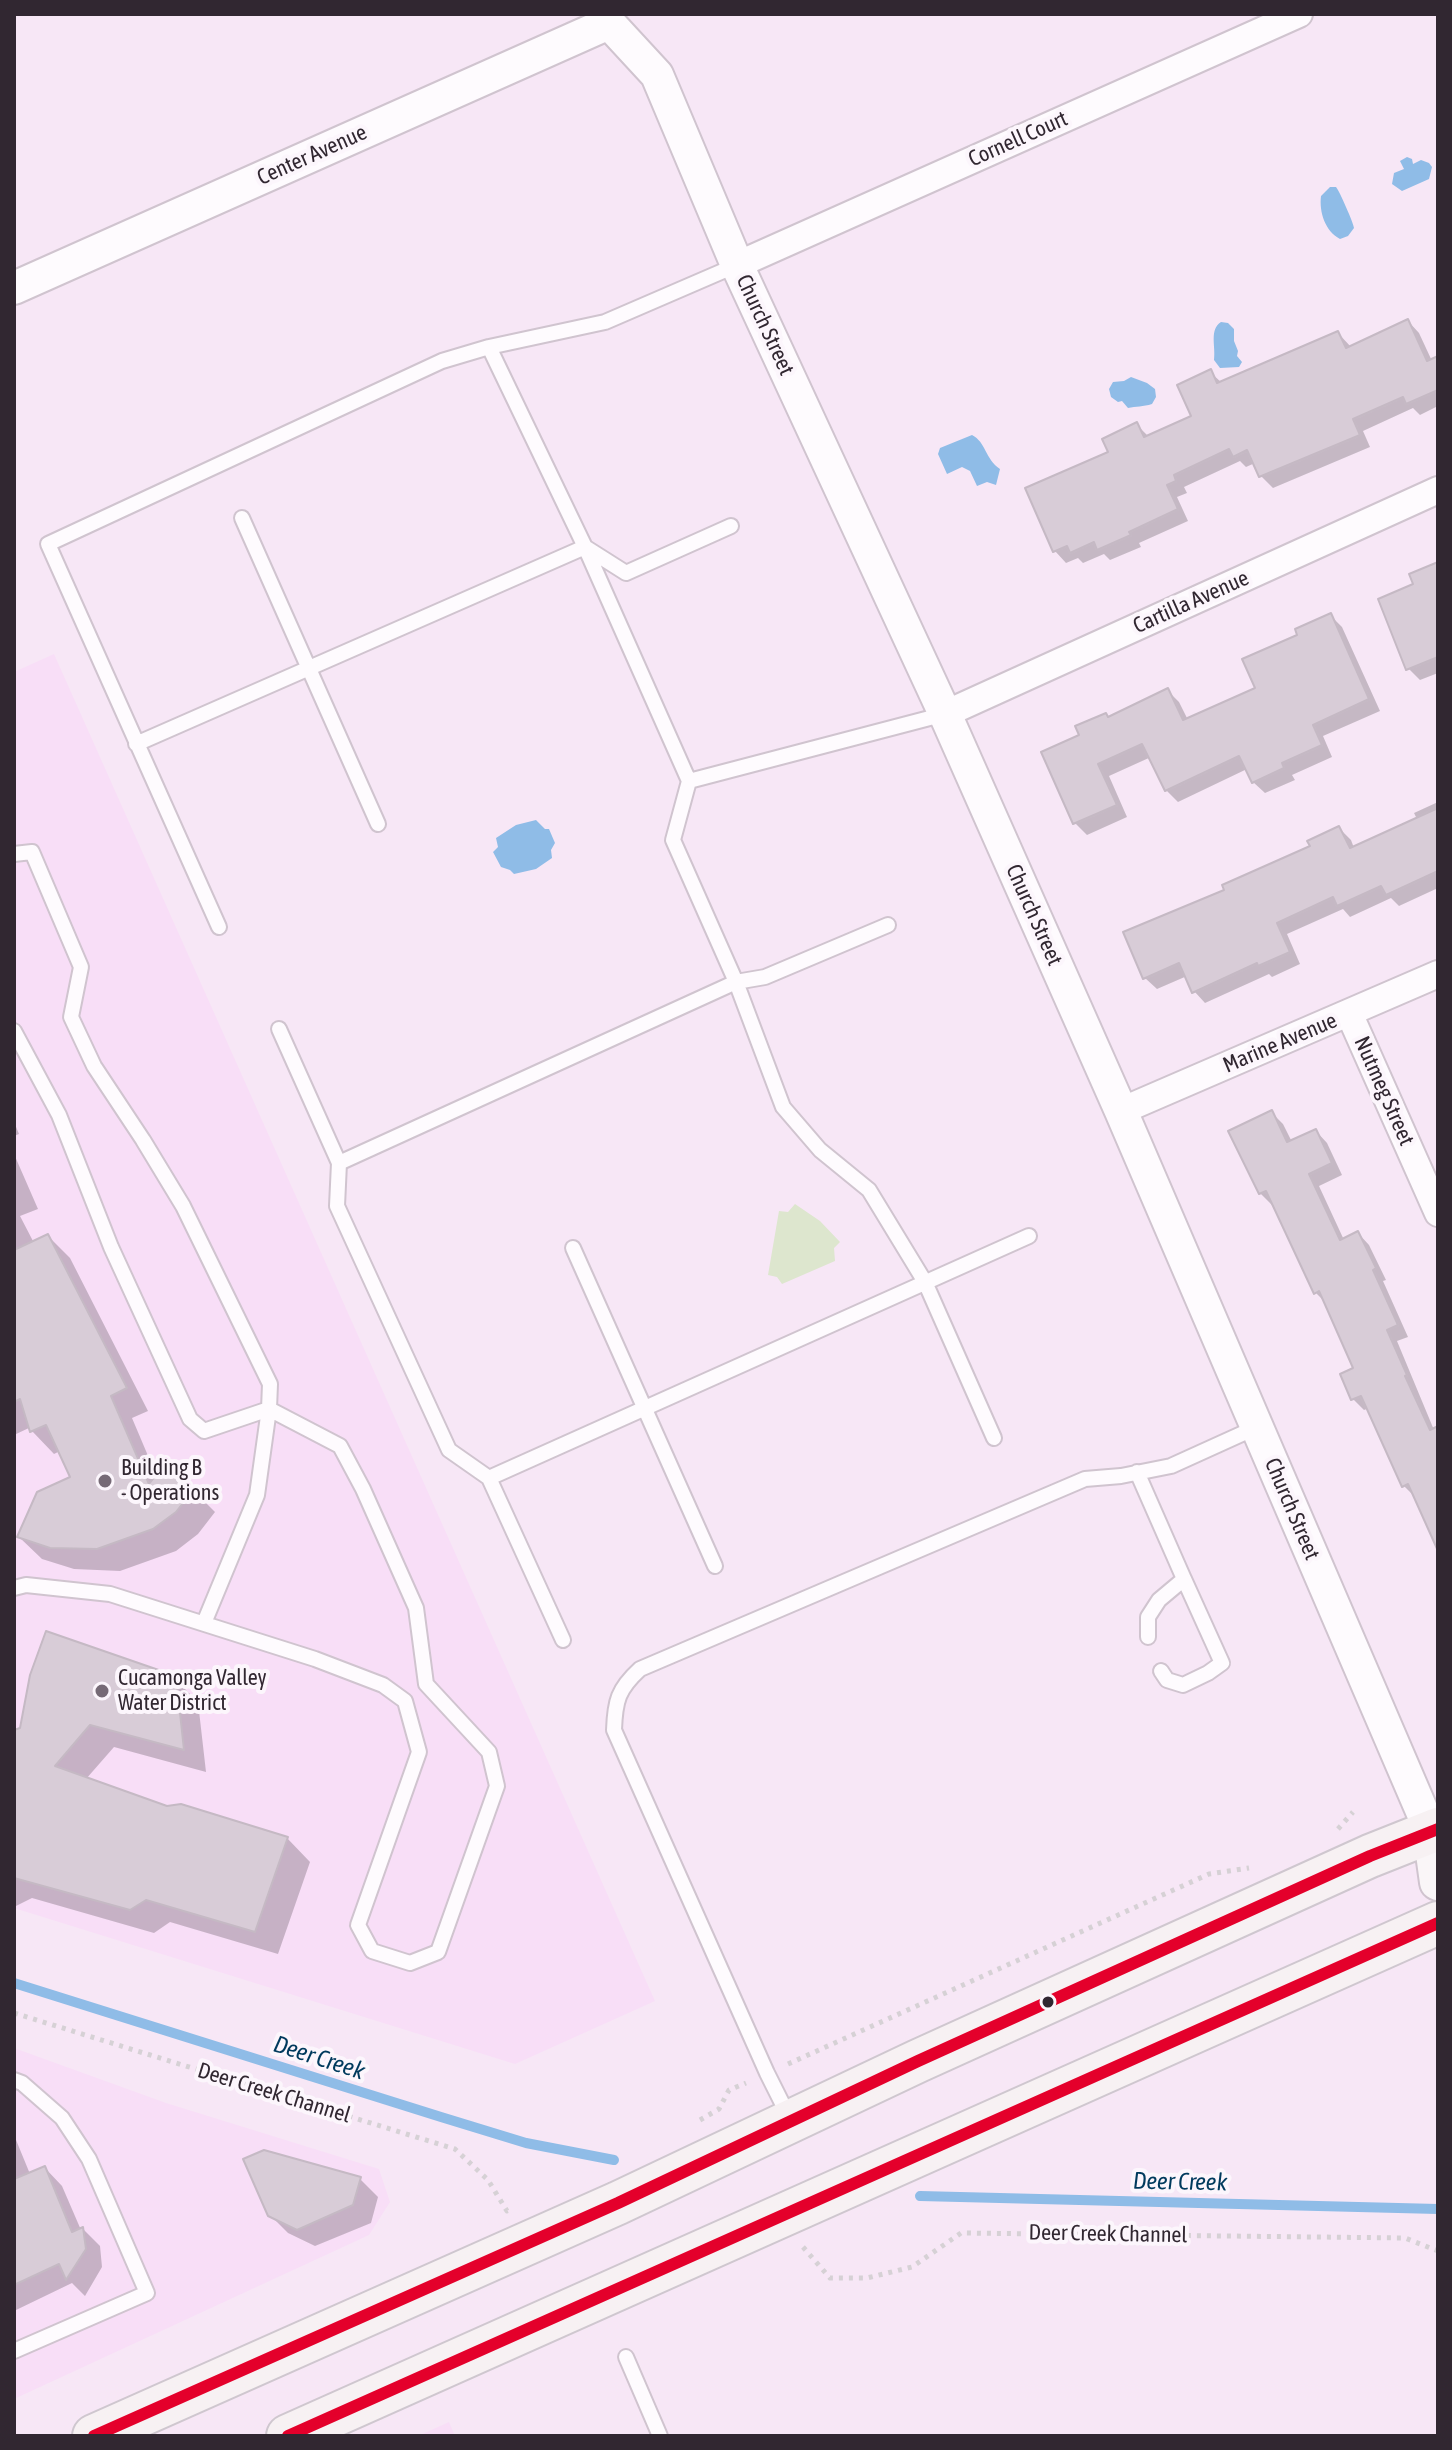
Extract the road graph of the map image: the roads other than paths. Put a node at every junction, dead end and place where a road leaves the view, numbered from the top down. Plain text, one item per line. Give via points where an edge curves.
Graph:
1 (1299, 14) edge
2 (607, 18) edge
3 (737, 265) junction
4 (14, 288) edge
5 (489, 347) junction
6 (1438, 490) edge
7 (242, 518) dead end
8 (731, 526) dead end
9 (585, 547) junction
10 (310, 667) junction
11 (945, 714) junction
12 (136, 744) junction
13 (689, 781) junction
14 (378, 824) dead end
15 (14, 854) edge
16 (888, 925) dead end
17 (219, 927) dead end
18 (1438, 974) edge
19 (736, 982) junction
20 (1349, 1013) junction
21 (279, 1029) dead end
22 (14, 1031) edge
23 (1121, 1111) junction
24 (339, 1163) junction
25 (1438, 1213) edge
26 (1029, 1236) dead end
27 (573, 1248) dead end
28 (925, 1282) junction
29 (644, 1408) junction
30 (269, 1409) junction
31 (1257, 1427) junction
32 (994, 1438) dead end
33 (1137, 1472) junction
34 (489, 1478) junction
35 (715, 1566) dead end
36 (1184, 1579) junction
37 (14, 1588) edge
38 (204, 1623) junction
39 (1148, 1637) dead end
40 (563, 1640) dead end
41 (1161, 1671) dead end
42 (426, 1684) junction
43 (405, 1701) junction
44 (1436, 1834) edge
45 (1438, 1882) edge
46 (1438, 1923) edge
47 (14, 2080) edge
48 (791, 2121) junction
49 (14, 2351) edge
50 (626, 2357) dead end
51 (94, 2436) edge
52 (288, 2436) edge
53 (660, 2436) edge

1 - 3 street, Cornell Court
2 - 3 street, Church Street via 657,75
2 - 4 street, Center Avenue
3 - 5 lane via 605,322
3 - 11 street, Church Street
5 - 9 lane
5 - 12 lane via 442,361 48,544
6 - 11 street, Cartilla Avenue
7 - 10 lane
8 - 9 lane via 626,573
9 - 10 lane
9 - 13 lane
10 - 12 lane
10 - 14 lane
11 - 13 lane
11 - 23 street, Church Street
12 - 17 lane
13 - 19 lane via 673,840
15 - 30 lane via 32,852 81,967 71,1017 94,1066 183,1206 270,1384
16 - 19 lane via 765,977
18 - 20 street, Marine Avenue
19 - 24 lane
19 - 28 lane via 783,1107 820,1150 869,1190
20 - 23 street, Marine Avenue
20 - 25 street, Nutmeg Street
21 - 24 lane
22 - 30 lane via 59,1115 111,1247 190,1419 204,1431
23 - 31 street, Church Street
24 - 34 lane via 337,1206 449,1450
26 - 28 lane
27 - 29 lane
28 - 29 lane
28 - 32 lane
29 - 34 lane
29 - 35 lane
30 - 38 lane via 257,1495
30 - 42 lane via 340,1446 416,1608
31 - 33 lane via 1171,1466
31 - 44 street, Church Street
33 - 36 lane
33 - 48 lane via 1085,1479 640,1669 624,1684 615,1706 614,1730
34 - 40 lane
36 - 39 lane via 1148,1617
36 - 41 lane via 1222,1663 1183,1685 1167,1680
37 - 38 lane via 110,1594
38 - 43 lane via 383,1685
42 - 43 lane
42 - 43 lane via 489,1752 497,1786 438,1952 410,1963 372,1951 358,1925 419,1752
44 - 45 main road, Church Street
44 - 48 main road via 1342,1868
46 - 52 main road
47 - 49 lane via 62,2118 89,2159 147,2293
48 - 51 main road
50 - 53 lane

